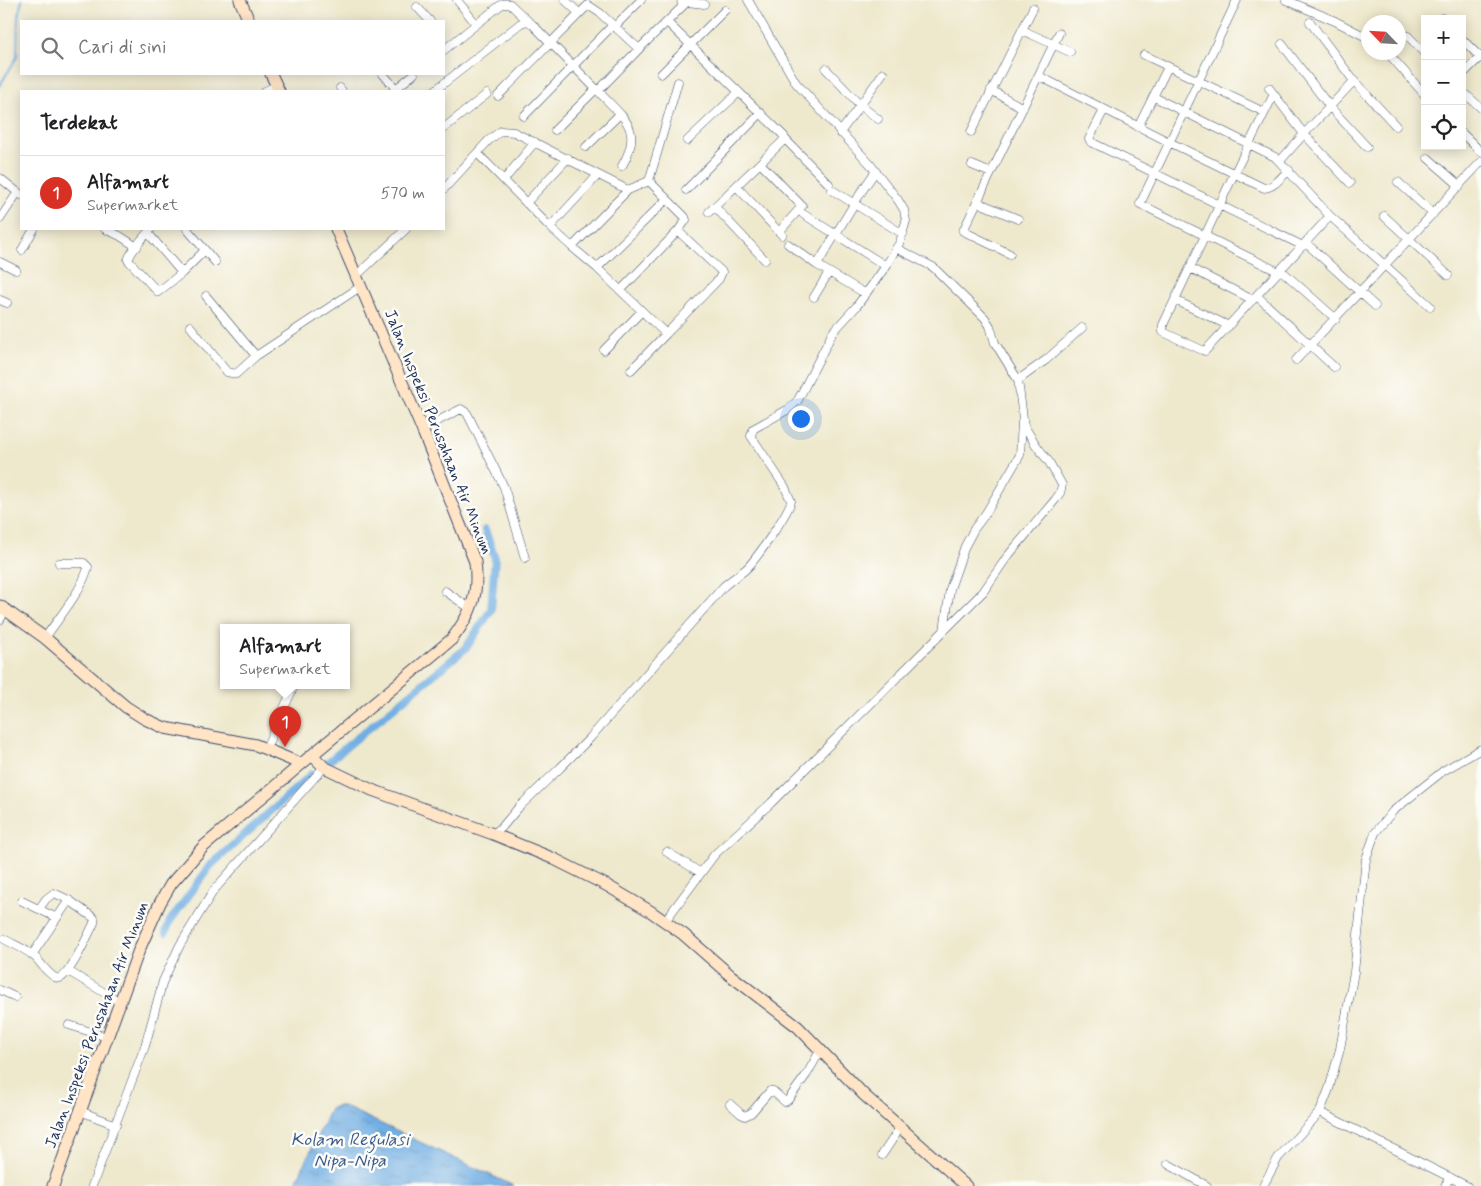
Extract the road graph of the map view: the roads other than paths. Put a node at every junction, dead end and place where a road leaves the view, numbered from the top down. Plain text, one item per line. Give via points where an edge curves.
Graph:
1 (240, 0) edge
2 (457, 0) edge
3 (565, 0) edge
4 (641, 0) edge
5 (1237, 0) edge
6 (1286, 0) edge
7 (684, 1) edge
8 (750, 1) edge
9 (508, 2) edge
10 (704, 4) dead end
11 (417, 6) dead end
12 (1033, 8) dead end
13 (725, 10) dead end
14 (579, 14) junction
15 (249, 20) edge
16 (429, 20) edge
17 (528, 21) junction
18 (667, 22) junction
19 (1310, 22) dead end
20 (476, 24) junction
21 (614, 25) junction
22 (1022, 30) junction
23 (1059, 33) dead end
24 (1361, 34) edge
25 (1406, 36) edge
26 (550, 43) junction
27 (1466, 43) edge
28 (691, 44) junction
29 (1282, 44) dead end
30 (1054, 45) junction
31 (447, 47) edge
32 (639, 49) junction
33 (1421, 50) edge
34 (1070, 52) dead end
35 (1144, 55) dead end
36 (1481, 57) edge
37 (1394, 60) edge
38 (573, 66) junction
39 (1168, 67) junction
40 (826, 69) dead end
41 (1466, 71) edge
42 (883, 72) dead end
43 (661, 74) dead end
44 (271, 75) edge
45 (384, 75) edge
46 (413, 75) edge
47 (1038, 76) junction
48 (1198, 80) junction
49 (1354, 81) junction
50 (678, 82) dead end
51 (277, 89) edge
52 (395, 90) edge
53 (435, 90) edge
54 (597, 90) junction
55 (991, 90) junction
56 (1421, 90) edge
57 (739, 92) junction
58 (487, 94) dead end
59 (1466, 95) edge
60 (498, 96) dead end
61 (1154, 97) junction
62 (860, 105) junction
63 (1330, 107) junction
64 (1023, 108) junction
65 (1481, 108) edge
66 (1104, 110) junction
67 (1183, 112) junction
68 (1264, 112) junction
69 (761, 113) junction
70 (620, 114) junction
71 (524, 116) dead end
72 (878, 120) dead end
73 (1396, 126) dead end
74 (445, 127) edge
75 (1138, 127) junction
76 (555, 130) dead end
77 (971, 132) dead end
78 (840, 133) junction
79 (1304, 134) junction
80 (1466, 137) edge
81 (784, 138) junction
82 (687, 141) dead end
83 (534, 142) junction
84 (1169, 142) junction
85 (1249, 143) junction
86 (586, 147) dead end
87 (1367, 147) dead end
88 (1481, 152) edge
89 (477, 153) junction
90 (568, 158) junction
91 (1428, 158) dead end
92 (1280, 161) junction
93 (1481, 162) edge
94 (760, 163) junction
95 (972, 165) dead end
96 (622, 166) dead end
97 (1288, 170) junction
98 (875, 172) junction
99 (992, 173) junction
100 (598, 174) junction
101 (1154, 174) junction
102 (1234, 174) junction
103 (0, 178) edge
104 (504, 180) junction
105 (649, 181) junction
106 (1398, 182) dead end
107 (1350, 183) dead end
108 (736, 186) junction
109 (1460, 186) junction
110 (445, 188) edge
111 (628, 190) junction
112 (686, 190) dead end
113 (19, 193) edge
114 (667, 199) junction
115 (977, 202) junction
116 (526, 203) junction
117 (854, 204) junction
118 (1220, 205) junction
119 (803, 214) dead end
120 (1434, 214) junction
121 (1330, 216) junction
122 (1384, 216) dead end
123 (0, 219) edge
124 (1018, 219) dead end
125 (550, 226) junction
126 (33, 230) edge
127 (107, 230) edge
128 (188, 230) edge
129 (336, 230) edge
130 (405, 230) edge
131 (150, 231) edge
132 (678, 231) junction
133 (836, 234) junction
134 (903, 234) junction
135 (1206, 236) junction
136 (1410, 239) junction
137 (788, 244) dead end
138 (1305, 244) junction
139 (136, 247) junction
140 (572, 247) junction
141 (896, 248) junction
142 (22, 250) dead end
143 (205, 250) junction
144 (1010, 254) dead end
145 (765, 260) dead end
146 (0, 262) edge
147 (215, 262) dead end
148 (817, 265) junction
149 (1385, 265) junction
150 (886, 266) junction
151 (597, 268) junction
152 (1190, 268) junction
153 (16, 270) dead end
154 (1280, 271) junction
155 (829, 272) junction
156 (182, 273) junction
157 (1448, 275) dead end
158 (357, 282) junction
159 (621, 290) junction
160 (1360, 293) junction
161 (866, 294) junction
162 (206, 296) dead end
163 (814, 297) dead end
164 (1255, 298) junction
165 (1175, 300) junction
166 (1375, 306) dead end
167 (1430, 306) dead end
168 (642, 311) junction
169 (1336, 319) junction
170 (190, 326) dead end
171 (1229, 326) junction
172 (1082, 328) dead end
173 (666, 334) junction
174 (1311, 345) junction
175 (604, 350) dead end
176 (256, 356) junction
177 (1296, 360) dead end
178 (1334, 367) dead end
179 (631, 370) dead end
180 (1018, 380) junction
181 (1022, 420) junction
182 (422, 429) junction
183 (525, 558) dead end
184 (59, 563) dead end
185 (445, 591) dead end
186 (471, 609) junction
187 (2, 612) edge
188 (944, 631) junction
189 (45, 638) junction
190 (293, 689) edge
191 (266, 748) junction
192 (1481, 749) edge
193 (312, 755) junction
194 (301, 764) junction
195 (324, 767) junction
196 (493, 834) junction
197 (667, 852) dead end
198 (701, 873) junction
199 (69, 900) junction
200 (22, 901) dead end
201 (39, 909) junction
202 (57, 918) junction
203 (665, 921) junction
204 (4, 939) dead end
205 (32, 955) junction
206 (68, 971) junction
207 (0, 990) edge
208 (15, 997) dead end
209 (120, 1002) junction
210 (69, 1025) dead end
211 (107, 1037) junction
212 (820, 1051) junction
213 (730, 1104) dead end
214 (80, 1111) junction
215 (1320, 1112) junction
216 (116, 1125) junction
217 (900, 1128) junction
218 (882, 1155) dead end
219 (1168, 1164) dead end
220 (1450, 1177) junction
221 (53, 1186) edge
222 (92, 1186) edge
223 (966, 1186) edge
224 (1207, 1186) edge
225 (1263, 1186) edge
226 (1445, 1186) edge
227 (1467, 1186) edge

1 - 15 street
2 - 20 street
3 - 14 street
4 - 21 street
5 - 48 street
6 - 24 street
7 - 10 street
7 - 18 street
8 - 78 street via 796,83
9 - 17 street
9 - 20 street
11 - 16 street
12 - 22 street
13 - 28 street
14 - 21 street via 588,4
14 - 26 street
17 - 26 street
17 - 53 street via 521,23
18 - 28 street
18 - 32 street
19 - 49 street
20 - 31 street
21 - 32 street
21 - 38 street
22 - 30 street
22 - 55 street
23 - 30 street
25 - 33 street
26 - 38 street
26 - 60 street
27 - 36 street
28 - 43 street
28 - 57 street
29 - 63 street
30 - 34 street
30 - 47 street
32 - 54 street
35 - 39 street
36 - 41 street
37 - 56 street
38 - 54 street
38 - 71 street
39 - 48 street
39 - 61 street
40 - 62 street
42 - 62 street
44 - 51 street
45 - 52 street
46 - 52 street
47 - 64 street
47 - 66 street
48 - 67 street
48 - 68 street
49 - 63 street
49 - 73 street
50 - 105 street
54 - 70 street
54 - 76 street
55 - 64 street
55 - 77 street
57 - 69 street
57 - 82 street
58 - 74 street
59 - 65 street
61 - 67 street
61 - 75 street
62 - 72 street
62 - 78 street
63 - 79 street
63 - 87 street
64 - 99 street
66 - 75 street
66 - 101 street via 1090,140
67 - 84 street
67 - 85 street
68 - 79 street via 1271,91
68 - 85 street
69 - 81 street
69 - 112 street
70 - 86 street
70 - 96 street via 630,125 632,136 631,147
75 - 84 street
78 - 98 street
79 - 92 street
79 - 107 street
80 - 88 street
81 - 94 street
81 - 117 street via 831,187
83 - 89 street via 514,132 501,131
83 - 90 street
83 - 104 street
84 - 101 street
84 - 102 street
85 - 92 street
85 - 102 street
89 - 104 street
89 - 110 street
90 - 100 street
90 - 116 street
91 - 109 street
92 - 97 street
93 - 109 street
94 - 108 street
94 - 108 street via 802,206 781,233
95 - 99 street
97 - 102 street via 1270,188
97 - 121 street
98 - 117 street
98 - 134 street via 904,210
99 - 115 street
100 - 111 street
100 - 125 street
101 - 118 street
101 - 135 street via 1140,204
102 - 118 street
103 - 113 street
104 - 116 street
105 - 111 street
105 - 114 street
106 - 120 street
108 - 145 street via 712,210
109 - 120 street
111 - 140 street
113 - 123 street
114 - 132 street via 685,217 685,223
114 - 151 street
115 - 124 street
115 - 144 street via 963,231
116 - 125 street
117 - 133 street
117 - 134 street
118 - 135 street
118 - 138 street
119 - 133 street
120 - 136 street
121 - 138 street
121 - 149 street
122 - 136 street
125 - 140 street
126 - 142 street
127 - 139 street
128 - 143 street
129 - 158 street, Jalan Inspeksi Perusahaan Air Minum
130 - 158 street
131 - 139 street
131 - 156 street
132 - 159 street
132 - 173 street via 722,272
133 - 148 street
133 - 150 street
134 - 141 street
135 - 152 street
135 - 154 street
136 - 149 street
136 - 157 street
137 - 148 street
138 - 154 street
138 - 160 street
139 - 156 street via 128,262 156,291
140 - 151 street
141 - 150 street
141 - 180 street via 933,267 980,312
143 - 147 street
143 - 156 street
146 - 153 street
148 - 155 street
149 - 160 street
149 - 167 street
150 - 161 street
151 - 159 street
152 - 164 street
152 - 165 street
154 - 164 street
154 - 169 street
155 - 161 street
155 - 163 street
158 - 176 street
158 - 182 street, Jalan Inspeksi Perusahaan Air Minum
159 - 168 street
160 - 166 street
160 - 169 street
161 - 196 street via 833,332 793,406 751,432 791,501 754,559 747,569 724,586 590,738
162 - 176 street
164 - 171 street
164 - 174 street
165 - 171 street
165 - 171 street via 1163,324 1163,332 1205,351
168 - 173 street
168 - 175 street
169 - 174 street
170 - 176 street via 232,374
172 - 180 street
173 - 179 street
174 - 177 street
174 - 178 street
180 - 181 street
181 - 188 street via 1020,455 965,546 950,589
181 - 188 street via 1057,474 1062,484 1060,493 1007,557 983,592
182 - 183 street via 461,409 466,413 504,487
182 - 186 street, Jalan Inspeksi Perusahaan Air Minum via 475,562 478,580
184 - 189 street via 84,563 88,570
185 - 186 street
186 - 193 street, Jalan Inspeksi Perusahaan Air Minum via 452,639
187 - 189 street
188 - 198 street via 772,803 716,854
189 - 191 street via 126,707 156,725
190 - 191 street
191 - 194 street
192 - 215 street via 1443,771 1392,811 1375,833 1366,859 1354,972 1340,1049
193 - 194 street, Jalan Inspeksi Perusahaan Air Minum
193 - 195 street
194 - 209 street, Jalan Inspeksi Perusahaan Air Minum via 203,847 171,884 149,926
195 - 196 street via 372,790
195 - 216 street via 214,890 180,945 164,980 145,1046
196 - 203 street via 606,885
197 - 198 street
198 - 203 street
199 - 201 street via 54,893
199 - 202 street
199 - 206 street via 90,913 94,923
200 - 201 street
201 - 202 street
202 - 205 street
203 - 212 street via 798,1027
204 - 205 street
205 - 206 street via 57,978
206 - 209 street
207 - 208 street
209 - 211 street, Jalan Inspeksi Perusahaan Air Minum
210 - 211 street
211 - 214 street, Jalan Inspeksi Perusahaan Air Minum
212 - 213 street via 785,1102 770,1091 745,1116
212 - 217 street
214 - 216 street
214 - 221 street, Jalan Inspeksi Perusahaan Air Minum
215 - 220 street
215 - 225 street via 1278,1158
216 - 222 street
217 - 218 street
217 - 223 street
219 - 224 street
220 - 226 street
220 - 227 street

